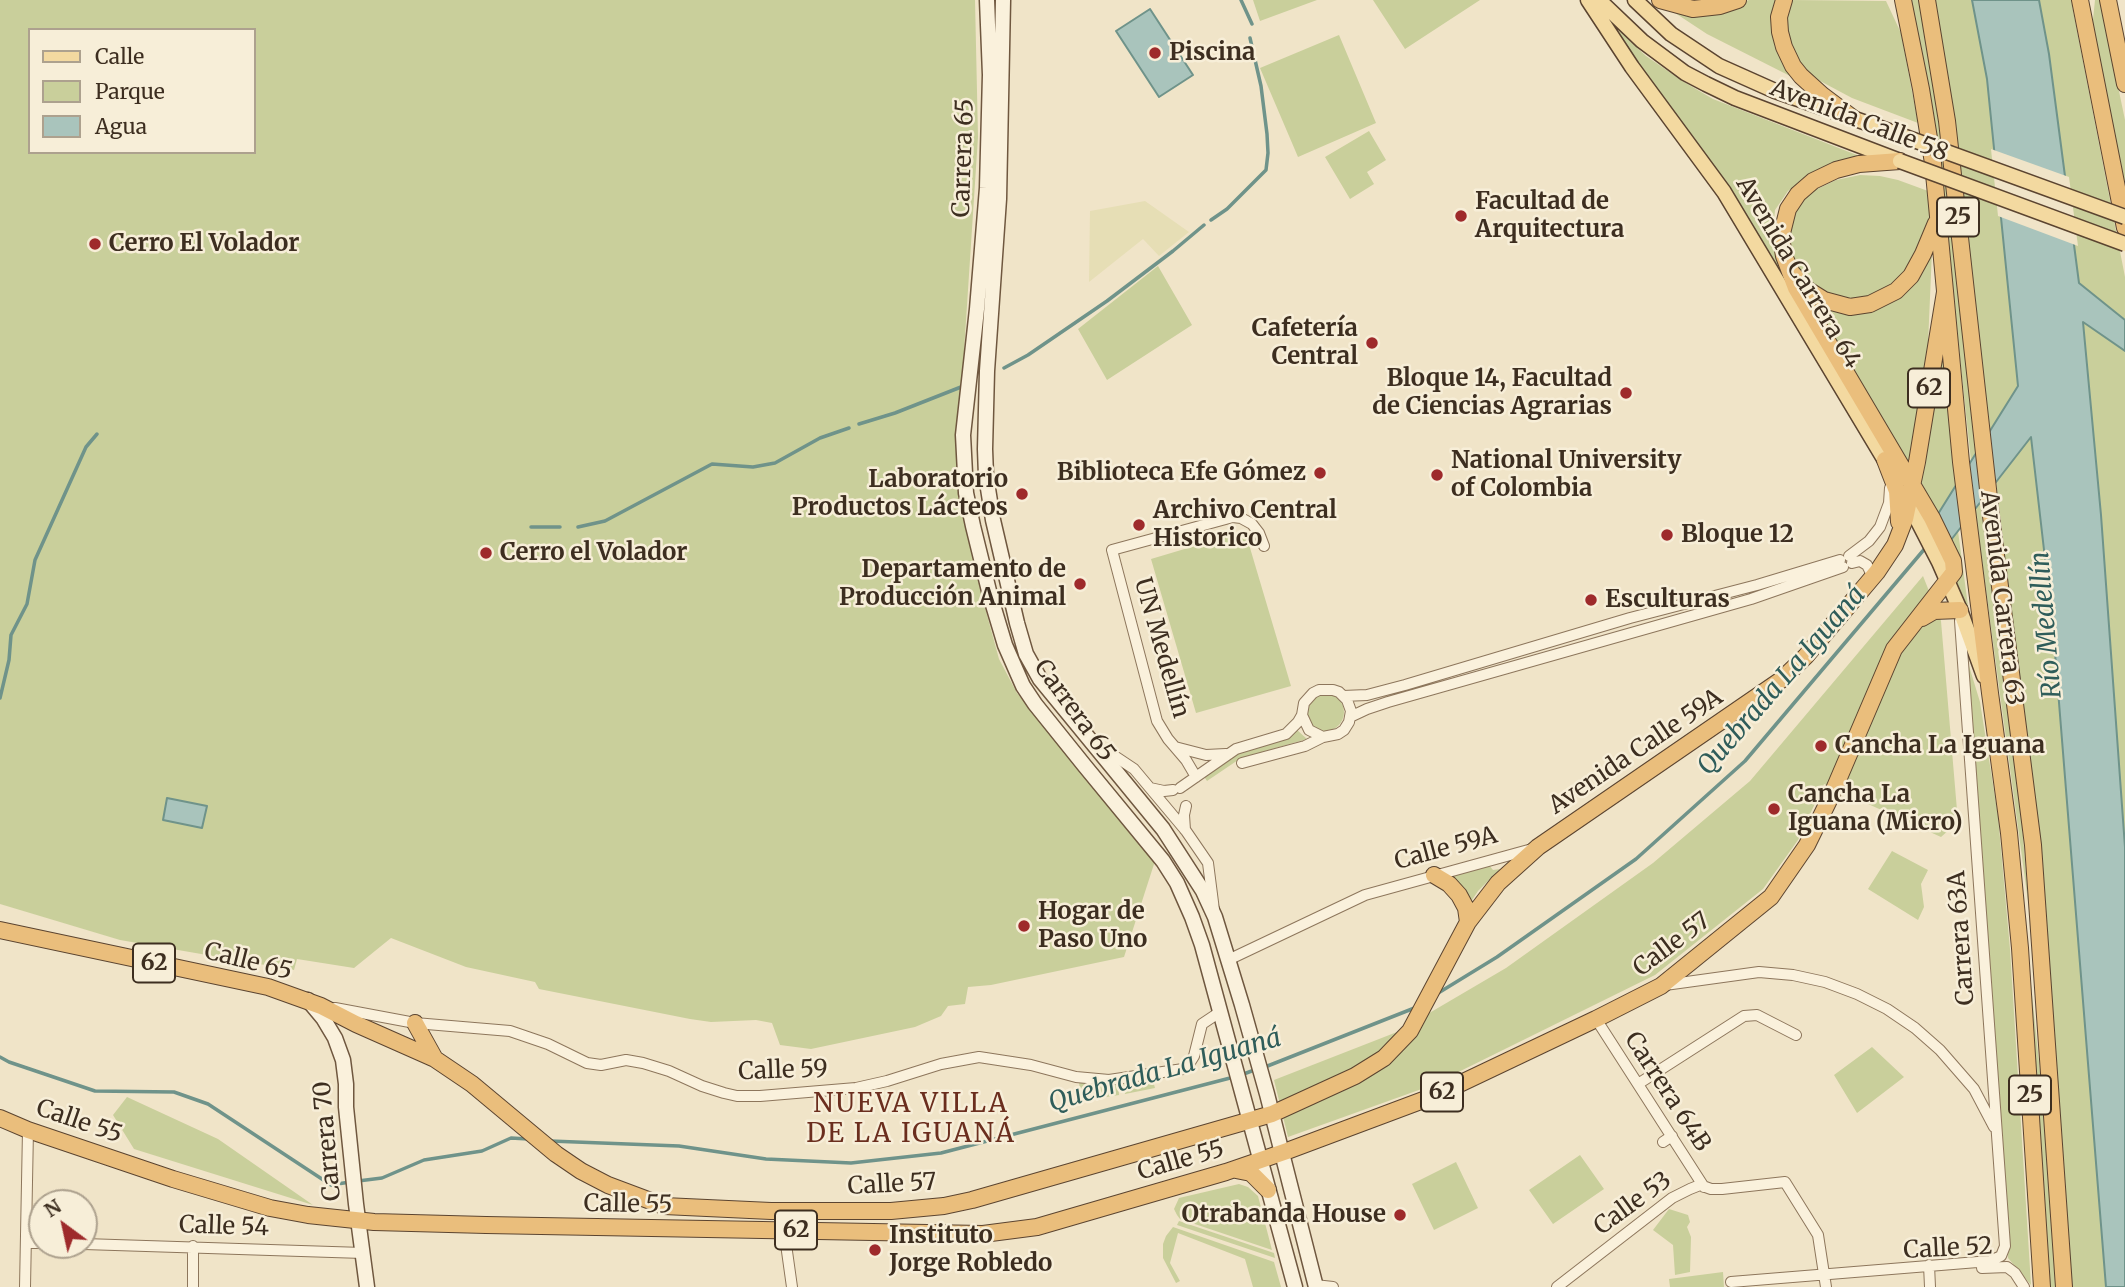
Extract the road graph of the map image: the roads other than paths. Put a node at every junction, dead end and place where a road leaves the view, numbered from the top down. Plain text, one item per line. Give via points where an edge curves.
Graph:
1 (987, 0) edge
2 (1003, 0) edge
3 (1588, 0) edge
4 (1599, 0) edge
5 (1635, 0) edge
6 (1660, 0) edge
7 (1738, 0) edge
8 (1784, 0) edge
9 (1891, 0) edge
10 (1903, 0) edge
11 (1927, 0) edge
12 (2080, 0) edge
13 (2089, 0) edge
14 (2108, 0) edge
15 (1908, 23) junction
16 (2086, 29) junction
17 (2125, 83) edge
18 (1854, 118) junction
19 (1900, 162) junction
20 (2116, 181) junction
21 (2125, 199) edge
22 (1938, 217) junction
23 (2125, 217) edge
24 (2125, 228) edge
25 (2125, 244) edge
26 (1784, 256) junction
27 (1945, 292) junction
28 (1885, 460) junction
29 (1913, 485) junction
30 (1909, 503) junction
31 (1927, 523) junction
32 (1895, 545) junction
33 (1264, 547) dead end
34 (1846, 562) junction
35 (1948, 582) junction
36 (1868, 583) junction
37 (1960, 610) junction
38 (1914, 623) junction
39 (1990, 694) junction
40 (1343, 696) junction
41 (1302, 715) junction
42 (1350, 717) junction
43 (1324, 737) junction
44 (1175, 747) junction
45 (1100, 753) junction
46 (1228, 753) junction
47 (1242, 763) dead end
48 (1196, 777) junction
49 (1150, 788) junction
50 (1186, 806) dead end
51 (1186, 831) junction
52 (1538, 847) junction
53 (1434, 875) junction
54 (2017, 902) junction
55 (1215, 917) junction
56 (1468, 922) junction
57 (0, 930) edge
58 (1228, 960) junction
59 (1208, 965) junction
60 (1446, 965) joint
61 (2041, 975) junction
62 (1661, 986) junction
63 (1240, 1001) junction
64 (314, 1003) junction
65 (1221, 1015) junction
66 (1596, 1019) junction
67 (415, 1023) junction
68 (1796, 1035) dead end
69 (435, 1059) junction
70 (1638, 1084) junction
71 (1272, 1114) junction
72 (0, 1118) edge
73 (1250, 1120) junction
74 (28, 1130) junction
75 (1997, 1132) junction
76 (1282, 1153) junction
77 (1260, 1160) junction
78 (1226, 1172) junction
79 (1704, 1187) junction
80 (1268, 1190) junction
81 (664, 1206) junction
82 (357, 1212) junction
83 (661, 1228) junction
84 (784, 1230) junction
85 (26, 1242) joint
86 (98, 1244) edge
87 (193, 1246) junction
88 (363, 1252) junction
89 (1997, 1259) joint
90 (1929, 1268) junction
91 (1825, 1275) junction
92 (1731, 1282) dead end
93 (1315, 1286) edge
94 (25, 1287) edge
95 (194, 1287) edge
96 (367, 1287) edge
97 (792, 1287) edge
98 (1296, 1287) edge
99 (1333, 1287) edge
100 (1557, 1287) edge
101 (1826, 1287) edge
102 (1930, 1287) edge
103 (2024, 1287) edge
104 (2042, 1287) edge
105 (2064, 1287) edge

1 - 59 main road, Carrera 65 via 987,188 963,435 973,526 1005,646 1023,686 1163,861 1192,916
2 - 45 main road, Carrera 65 via 986,476 1026,654 1050,695
3 - 28 main road, Avenida Carrera 64 via 1724,192
4 - 19 main road, Avenida Calle 58 via 1642,41 1706,84
5 - 18 main road, Avenida Calle 58 via 1671,34 1719,66 1765,88
6 - 7 highway via 1693,9
8 - 18 highway via 1780,32 1793,66
9 - 15 highway
10 - 15 highway, Avenida Carrera 63 / 25
11 - 61 highway, Avenida Carrera 63 / 25 via 1947,121 2029,806
12 - 16 highway
13 - 16 highway
14 - 17 highway
15 - 22 highway, Avenida Carrera 63 / 25 via 1926,115
16 - 20 highway
18 - 23 main road, Avenida Calle 58, bridge
19 - 25 main road, Avenida Calle 58, bridge
19 - 26 highway via 1848,166 1805,187 1785,218
20 - 21 highway
20 - 24 highway
22 - 26 highway via 1911,276 1896,291 1870,304 1850,307 1824,300 1798,281
22 - 27 highway, Avenida Carrera 63 / 25
26 - 29 highway, Avenida Carrera 64 via 1796,288
27 - 29 highway, Avenida Calle 59A / 62
27 - 39 highway, Avenida Carrera 63 / 25
28 - 30 main road, Avenida Carrera 64
28 - 32 highway via 1899,508
28 - 34 street via 1890,483 1887,511 1869,541
29 - 30 highway, Avenida Calle 59A / 62
29 - 31 highway, Avenida Carrera 64
30 - 31 main road, Avenida Carrera 64
30 - 32 highway, Avenida Calle 59A / 62
31 - 35 highway, Avenida Carrera 64 via 1954,572
32 - 36 highway, Avenida Calle 59A / 62
33 - 44 street, UN Medellín via 1252,524 1233,517 1112,550 1154,712
34 - 36 street via 1867,565 1871,573
34 - 40 street via 1630,618 1405,685
34 - 42 street via 1751,599 1388,702
35 - 37 main road, Avenida Carrera 64
35 - 38 highway, Calle 57 / 62
36 - 52 highway, Avenida Calle 59A / 62 via 1781,680
37 - 38 highway via 1934,611
37 - 39 main road, Avenida Carrera 64
37 - 75 street, Carrera 63A
38 - 62 highway, Calle 57 / 62 via 1888,659 1808,845 1771,897
39 - 54 highway, Avenida Carrera 63 / 25
40 - 41 street via 1319,690 1308,698
40 - 42 street
41 - 43 street via 1309,730
41 - 46 street via 1286,734
42 - 43 street via 1342,731
43 - 47 street
44 - 46 street, UN Medellín via 1206,755
44 - 48 street
45 - 49 street via 1123,760
45 - 55 main road, Carrera 65 via 1178,849
46 - 48 street
48 - 49 street via 1177,789
49 - 51 street
50 - 51 street
51 - 55 street via 1208,863
52 - 53 street, Calle 59A
52 - 56 highway, Calle 59A / 62 via 1498,883
53 - 56 highway via 1459,895
53 - 58 street, Calle 59A via 1354,899
54 - 61 highway
54 - 104 highway, Avenida Carrera 63 / 25
55 - 58 main road, Carrera 65
56 - 60 highway, Calle 59A / 62
57 - 64 highway, Calle 65 / 62 via 268,987
58 - 63 main road, Carrera 65
59 - 63 main road via 1223,962
59 - 65 main road, Carrera 65
60 - 71 highway, Calle 57 / 62 via 1410,1031 1384,1058
61 - 105 highway, Avenida Carrera 63 / 25
62 - 66 highway, Calle 57 / 62
62 - 75 street via 1759,972 1825,982 1857,994 1906,1021 1940,1049 1973,1088
63 - 71 main road, Carrera 65
64 - 67 street, Calle 59
64 - 69 highway, Calle 57 / 62
64 - 82 main road, Carrera 70 via 343,1060
65 - 67 street, Calle 59 via 1202,1024 1194,1056 1183,1069 1109,1080 979,1058 856,1088 764,1096 724,1093 643,1063 587,1063 510,1031
65 - 73 main road, Carrera 65
66 - 70 street, Carrera 64B
66 - 76 highway, Calle 57 / 62 via 1434,1096
67 - 69 highway
68 - 70 street via 1757,1015 1744,1016
69 - 81 highway, Calle 57 / 62 via 581,1171
70 - 79 street, Carrera 64B via 1667,1139
71 - 73 highway, Calle 57 / 62
71 - 76 main road, Carrera 65
72 - 74 highway, Calle 55 / 62
73 - 77 main road, Carrera 65
73 - 81 highway, Calle 57 / 62 via 972,1200 929,1208 771,1211
74 - 82 highway, Calle 55 / 62 via 270,1208 308,1215
74 - 85 street
75 - 89 street, Carrera 63A via 2005,1246
76 - 77 highway, Calle 57 / 62
76 - 93 main road, Carrera 65
77 - 78 highway, Calle 55 / 62
77 - 80 main road, Carrera 65
78 - 80 highway via 1251,1173
78 - 84 highway, Calle 55 / 62 via 1037,1227 999,1233
79 - 91 street, Calle 53 via 1785,1182 1818,1235
79 - 100 street, Calle 53 via 1672,1198
80 - 98 main road, Carrera 65
81 - 83 highway
82 - 83 highway, Calle 55 / 62 via 486,1226
82 - 88 main road, Carrera 70
83 - 84 highway, Calle 55 / 62
84 - 97 street
85 - 94 street
86 - 87 street, Calle 54
87 - 88 street, Calle 54
87 - 95 street
88 - 96 main road, Carrera 70
89 - 90 street, Calle 52
90 - 91 street, Calle 52
90 - 102 street
90 - 103 street, Calle 52 via 2007,1267
91 - 92 street, Calle 52
91 - 101 street
93 - 99 street

